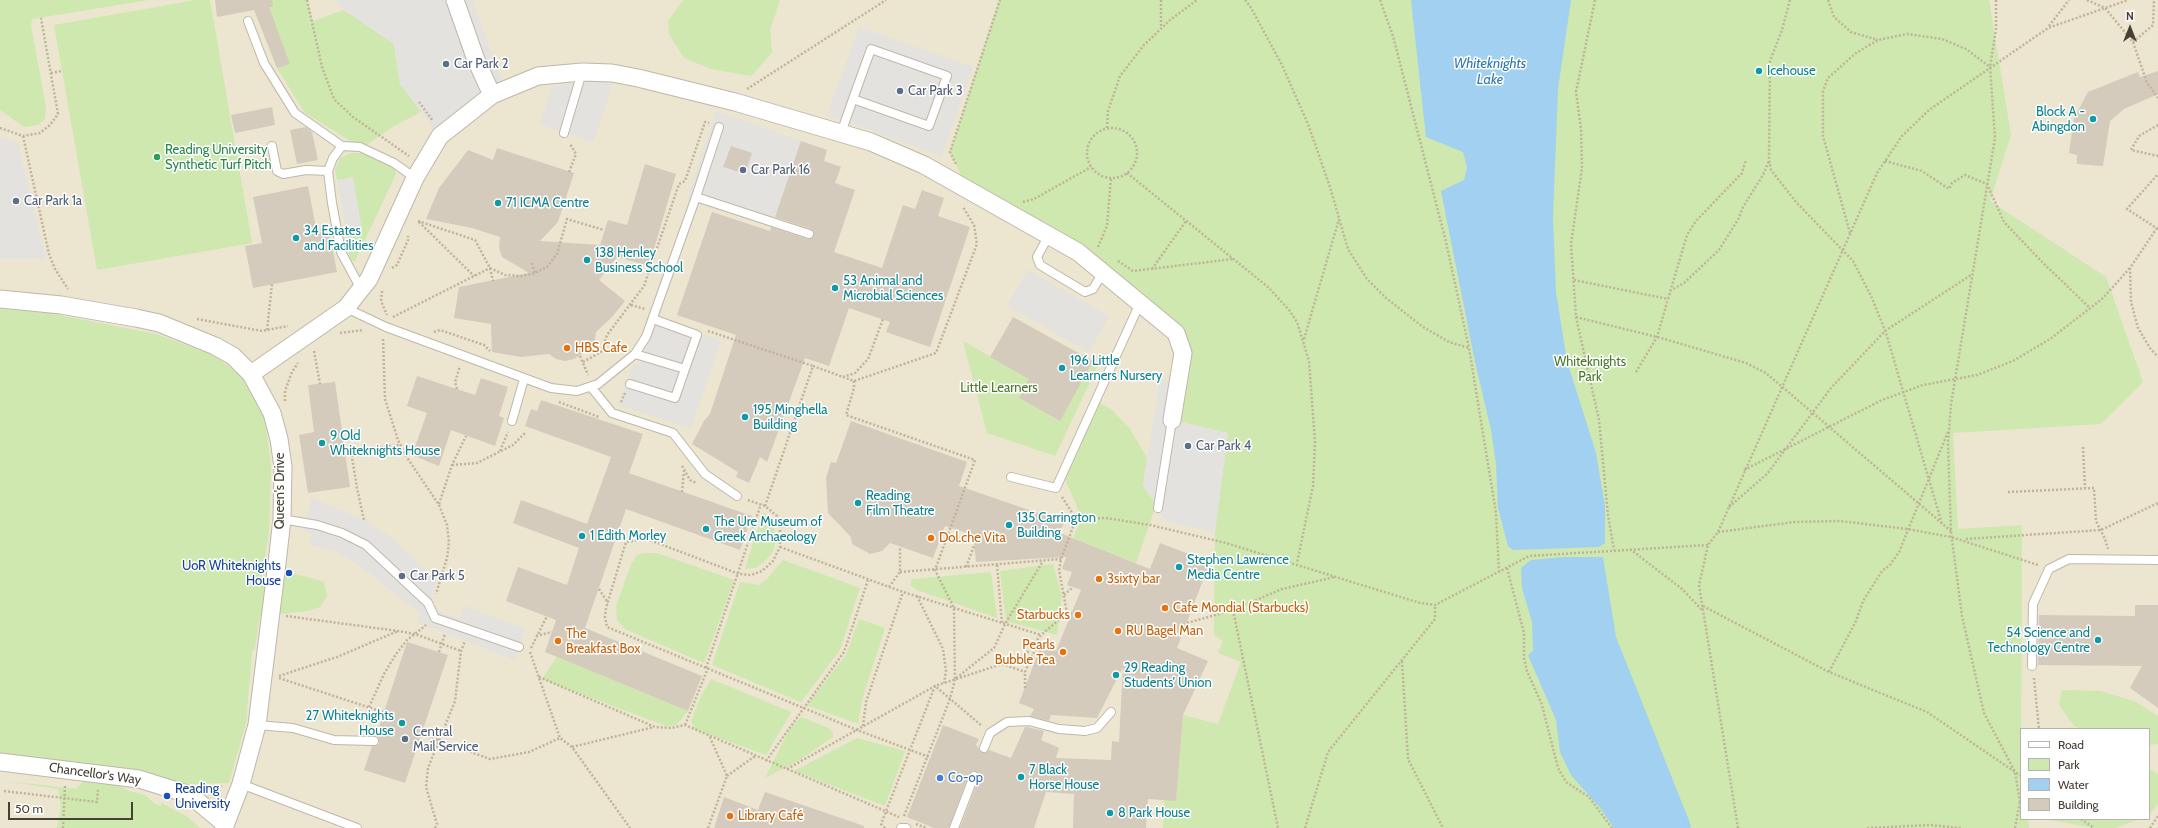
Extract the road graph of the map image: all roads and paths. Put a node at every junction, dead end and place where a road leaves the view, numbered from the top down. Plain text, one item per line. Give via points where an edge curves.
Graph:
1 (307, 0) edge
2 (455, 0) edge
3 (886, 0) edge
4 (1000, 0) edge
5 (1161, 0) edge
6 (1197, 0) edge
7 (1245, 0) edge
8 (1380, 0) edge
9 (1595, 0) edge
10 (1794, 0) edge
11 (1828, 0) edge
12 (1996, 0) edge
13 (2069, 0) edge
14 (2086, 0) edge
15 (2128, 0) edge
16 (2154, 0) edge
17 (1790, 1) edge
18 (2104, 8) junction
19 (41, 18) dead end
20 (248, 21) dead end
21 (2048, 28) junction
22 (1161, 29) junction
23 (1878, 40) junction
24 (2133, 42) junction
25 (1990, 67) junction
26 (62, 71) dead end
27 (582, 72) junction
28 (51, 73) junction
29 (744, 90) dead end
30 (492, 95) junction
31 (2158, 98) edge
32 (853, 99) junction
33 (419, 102) dead end
34 (437, 126) dead end
35 (2158, 126) edge
36 (719, 127) joint
37 (0, 128) edge
38 (1107, 128) junction
39 (564, 133) joint
40 (841, 133) junction
41 (23, 136) junction
42 (272, 146) dead end
43 (342, 146) junction
44 (2158, 156) edge
45 (413, 158) dead end
46 (1746, 160) dead end
47 (1769, 160) junction
48 (1885, 161) junction
49 (956, 165) dead end
50 (1091, 167) junction
51 (328, 171) junction
52 (569, 172) dead end
53 (1127, 173) junction
54 (2158, 174) edge
55 (414, 178) junction
56 (1111, 178) junction
57 (1987, 184) junction
58 (696, 197) junction
59 (961, 204) dead end
60 (1000, 208) junction
61 (415, 218) dead end
62 (1340, 218) junction
63 (418, 221) junction
64 (1186, 221) junction
65 (2158, 229) edge
66 (604, 230) dead end
67 (1850, 233) junction
68 (809, 234) dead end
69 (1049, 235) junction
70 (1843, 249) junction
71 (1103, 252) dead end
72 (1234, 259) junction
73 (1115, 260) dead end
74 (532, 264) dead end
75 (490, 268) junction
76 (2130, 268) junction
77 (1152, 269) junction
78 (1103, 272) junction
79 (535, 273) junction
80 (1972, 275) junction
81 (474, 276) junction
82 (1574, 280) junction
83 (493, 281) dead end
84 (272, 284) dead end
85 (68, 289) dead end
86 (361, 289) junction
87 (1670, 292) junction
88 (0, 299) edge
89 (1668, 299) junction
90 (1141, 302) junction
91 (631, 305) junction
92 (346, 308) junction
93 (2090, 308) junction
94 (647, 310) dead end
95 (1576, 317) junction
96 (653, 319) junction
97 (883, 319) dead end
98 (396, 321) dead end
99 (267, 330) dead end
100 (367, 330) dead end
101 (708, 331) dead end
102 (1885, 331) junction
103 (429, 333) dead end
104 (338, 334) dead end
105 (383, 336) dead end
106 (1657, 337) junction
107 (1303, 339) junction
108 (1468, 348) junction
109 (310, 350) dead end
110 (636, 354) junction
111 (494, 356) dead end
112 (580, 356) dead end
113 (2158, 357) edge
114 (301, 358) dead end
115 (460, 365) dead end
116 (813, 366) junction
117 (685, 369) junction
118 (1636, 372) dead end
119 (592, 373) dead end
120 (251, 374) junction
121 (580, 376) dead end
122 (843, 377) junction
123 (524, 379) junction
124 (1955, 379) junction
125 (854, 381) junction
126 (320, 384) dead end
127 (630, 384) dead end
128 (591, 387) junction
129 (1781, 387) junction
130 (457, 389) dead end
131 (1904, 392) junction
132 (285, 402) dead end
133 (1812, 413) junction
134 (1172, 420) joint
135 (510, 424) joint
136 (1828, 426) junction
137 (1949, 429) junction
138 (526, 432) dead end
139 (466, 436) dead end
140 (400, 445) junction
141 (2083, 446) dead end
142 (1787, 447) junction
143 (345, 451) dead end
144 (351, 451) junction
145 (500, 452) junction
146 (452, 465) junction
147 (1744, 470) junction
148 (684, 471) dead end
149 (1012, 477) dead end
150 (1928, 479) junction
151 (1056, 488) junction
152 (2085, 488) junction
153 (682, 492) dead end
154 (2008, 492) dead end
155 (737, 496) joint
156 (2158, 503) edge
157 (761, 504) junction
158 (1918, 504) junction
159 (439, 505) junction
160 (766, 506) junction
161 (1728, 507) junction
162 (1158, 508) dead end
163 (282, 519) junction
164 (1076, 519) junction
165 (364, 520) dead end
166 (1942, 524) junction
167 (1907, 529) junction
168 (2100, 530) junction
169 (1718, 532) junction
170 (1951, 532) junction
171 (1951, 536) junction
172 (1964, 540) junction
173 (1708, 545) junction
174 (900, 546) dead end
175 (974, 546) dead end
176 (780, 547) junction
177 (1629, 548) junction
178 (1614, 550) junction
179 (1061, 559) junction
180 (2108, 560) junction
181 (2158, 560) edge
182 (1042, 561) junction
183 (1297, 563) junction
184 (997, 565) junction
185 (966, 567) junction
186 (1506, 568) junction
187 (2049, 569) junction
188 (935, 570) junction
189 (900, 572) junction
190 (1499, 572) junction
191 (739, 574) junction
192 (1336, 577) junction
193 (868, 580) junction
194 (889, 587) junction
195 (1073, 587) dead end
196 (599, 589) dead end
197 (903, 592) junction
198 (1064, 595) junction
199 (916, 596) junction
200 (435, 599) dead end
201 (608, 603) junction
202 (1435, 605) junction
203 (1702, 606) junction
204 (954, 608) junction
205 (1233, 610) junction
206 (1704, 612) junction
207 (1067, 613) junction
208 (1072, 613) dead end
209 (270, 614) junction
210 (547, 616) dead end
211 (1187, 623) dead end
212 (1004, 624) junction
213 (425, 628) dead end
214 (467, 629) junction
215 (398, 631) junction
216 (552, 632) dead end
217 (415, 634) junction
218 (445, 634) dead end
219 (1041, 635) junction
220 (535, 636) junction
221 (442, 643) junction
222 (519, 647) dead end
223 (461, 651) junction
224 (439, 652) dead end
225 (1402, 660) junction
226 (1002, 664) junction
227 (2032, 666) joint
228 (707, 668) junction
229 (1025, 672) junction
230 (1829, 672) junction
231 (539, 677) junction
232 (955, 679) junction
233 (944, 683) junction
234 (935, 686) junction
235 (1025, 688) dead end
236 (950, 699) junction
237 (369, 707) junction
238 (803, 707) junction
239 (383, 712) dead end
240 (1111, 712) dead end
241 (256, 725) junction
242 (686, 725) junction
243 (863, 726) junction
244 (655, 727) junction
245 (2039, 728) edge
246 (857, 730) junction
247 (990, 733) junction
248 (421, 734) dead end
249 (709, 735) junction
250 (560, 738) junction
251 (374, 741) dead end
252 (439, 741) junction
253 (572, 747) junction
254 (911, 748) junction
255 (984, 748) dead end
256 (755, 756) junction
257 (928, 756) junction
258 (766, 761) junction
259 (0, 762) edge
260 (786, 770) junction
261 (2015, 772) junction
262 (2020, 775) edge
263 (727, 776) junction
264 (974, 776) dead end
265 (58, 783) dead end
266 (235, 784) junction
267 (99, 787) dead end
268 (4, 791) dead end
269 (190, 795) junction
270 (2020, 796) edge
271 (65, 799) junction
272 (2020, 806) edge
273 (887, 812) junction
274 (2158, 816) edge
275 (903, 818) junction
276 (2082, 820) edge
277 (915, 823) dead end
278 (907, 824) edge
279 (225, 826) edge
280 (63, 828) edge
281 (357, 828) edge
282 (435, 828) edge
283 (630, 828) edge
284 (708, 828) edge
285 (885, 828) edge
286 (901, 828) edge
287 (927, 828) edge
288 (954, 828) edge
289 (1278, 828) edge
290 (1304, 828) edge
291 (1443, 828) edge
292 (1612, 828) edge
293 (1738, 828) edge
294 (1867, 828) edge
295 (1961, 828) edge
296 (2015, 828) edge
297 (2094, 828) edge
298 (2150, 828) edge

1 - 45 path via 322,67 334,99 353,116
2 - 30 street via 476,60
3 - 29 path
4 - 49 path via 950,152
5 - 22 path
6 - 22 path
7 - 62 path via 1282,65 1308,124
8 - 108 path via 1393,36 1446,242
9 - 82 path via 1576,92 1581,129 1582,168 1572,244
10 - 17 path
11 - 23 path via 1834,17 1851,32
12 - 25 path via 1996,29
13 - 21 path
14 - 18 path
15 - 18 path
16 - 24 path via 2153,25
17 - 47 path via 1770,61
18 - 21 path
18 - 24 path
19 - 28 path
20 - 43 lane via 264,63 295,113
21 - 25 path
22 - 38 path via 1144,45 1120,76 1108,111
23 - 25 path via 1907,34 1942,39 1966,49
23 - 67 path via 1840,65 1828,78 1823,91 1824,136
24 - 31 path via 2147,84
25 - 48 path via 1929,110 1902,136
25 - 57 path via 1995,138
26 - 28 path
27 - 30 street via 538,76
27 - 39 lane
27 - 40 street via 612,73 638,78
28 - 41 path via 58,114 40,133
30 - 55 street via 440,136
32 - 32 lane via 871,49 946,76 929,126
32 - 40 lane
33 - 34 path
35 - 44 path via 2139,136 2131,150
36 - 58 lane
36 - 91 path via 705,122 685,181 679,184 644,286
37 - 41 path
38 - 50 path via 1096,133 1087,146 1086,155
38 - 53 path via 1127,133 1134,143 1137,155 1135,164
39 - 52 path via 576,154
40 - 60 street via 871,142 924,165
41 - 85 path via 49,254
42 - 51 lane via 277,171 283,174 306,170
43 - 51 lane
43 - 55 lane via 360,147 376,154 394,163
46 - 87 path via 1742,173 1696,221 1687,235
47 - 70 path via 1771,170 1780,183
47 - 87 path via 1763,175 1719,250 1684,283
48 - 57 path via 1922,171 1949,189 1952,183 1966,175
48 - 67 path
50 - 56 path via 1098,175
50 - 60 path via 1034,199
51 - 86 lane via 341,252
53 - 56 path
53 - 64 path
54 - 65 path via 2127,209
55 - 86 street via 375,266
56 - 71 path via 1107,226 1097,248
57 - 80 path
57 - 93 path via 2004,222
58 - 68 lane
58 - 96 lane
59 - 125 path via 974,225 977,244 936,353
60 - 69 street
61 - 63 path
62 - 107 path
62 - 108 path via 1348,249 1367,279 1386,298 1423,327 1449,342
63 - 75 path via 475,240
63 - 81 path
64 - 72 path
64 - 77 path
65 - 76 path
66 - 79 path via 567,219 556,254 548,267
67 - 70 path
69 - 78 street via 1078,252
69 - 78 lane via 1037,257 1040,265 1085,292 1093,289
70 - 102 path via 1853,261 1872,298
70 - 129 path
72 - 77 path
72 - 107 path via 1277,295 1297,322
73 - 77 path via 1134,271
74 - 79 path
75 - 79 path via 505,275 522,276
75 - 81 path
75 - 83 path
76 - 93 path via 2102,299
76 - 113 path via 2131,302 2138,328
78 - 90 street
80 - 102 path
80 - 124 path
81 - 98 path via 389,319
82 - 89 path
82 - 95 path
84 - 99 path
86 - 92 street
87 - 89 path
88 - 120 street, Queen's Drive via 61,305 159,324 233,356
89 - 106 path
90 - 134 street via 1176,333 1183,353
90 - 151 lane
91 - 94 path
91 - 112 path via 607,335 601,352 583,362
92 - 120 street
92 - 123 lane via 386,327
93 - 124 path via 2050,339 2013,361 1977,375
95 - 106 path
95 - 178 path via 1599,420
96 - 110 lane
96 - 117 lane via 697,335
97 - 122 path via 875,344 865,363 855,374
100 - 104 path via 352,330
101 - 116 path
102 - 131 path
102 - 133 path via 1831,388
103 - 111 path via 440,330 484,345
105 - 140 path via 385,399
106 - 118 path
106 - 129 path via 1746,363 1766,374
107 - 183 path via 1309,361 1315,442 1313,486
108 - 190 path via 1496,513
109 - 126 path via 314,346
110 - 117 lane
110 - 128 lane
114 - 132 path via 285,391
115 - 130 path via 455,382
116 - 122 path
116 - 160 path
117 - 127 lane via 674,398
119 - 121 path
120 - 163 street, Queen's Drive via 269,408 280,439 283,467
122 - 125 path
123 - 128 lane via 551,388 577,391
123 - 135 lane
124 - 131 path
124 - 137 path
125 - 188 path via 846,415 975,460
128 - 155 lane via 612,413 674,433 705,474
129 - 133 path
129 - 147 path
131 - 136 path
131 - 150 path
133 - 136 path
133 - 142 path
134 - 162 lane
135 - 145 path
136 - 142 path
136 - 158 path
137 - 150 path
137 - 170 path
138 - 145 path via 514,445
139 - 146 path
140 - 144 path
140 - 159 path
141 - 152 path
142 - 147 path
142 - 161 path via 1767,474
143 - 144 path
144 - 165 path
145 - 146 path via 477,463
146 - 159 path
147 - 161 path
148 - 153 path
149 - 151 lane
150 - 158 path
150 - 166 path
151 - 164 path
152 - 154 path
152 - 168 path via 2094,488 2096,521
155 - 157 path
156 - 168 path
157 - 160 path
157 - 191 path
158 - 166 path
158 - 167 path
159 - 200 path via 447,525 449,542
160 - 176 path via 777,516 780,526
161 - 169 path
163 - 209 street, Queen's Drive
163 - 214 lane via 317,525 366,545 428,603 435,618
164 - 179 path
164 - 183 path via 1106,518 1150,525
166 - 170 path
167 - 169 path via 1840,521 1794,522
167 - 171 path
167 - 230 path via 1899,552 1882,571 1863,601 1856,621
168 - 172 path
168 - 180 path via 2108,548
169 - 173 path
170 - 171 path
171 - 172 path
171 - 261 path via 1962,616 1984,713
172 - 187 path
173 - 177 path
173 - 203 path via 1699,585
174 - 189 path
175 - 185 path
176 - 191 path via 773,561 762,571 751,575
176 - 193 path
177 - 178 path
177 - 206 path via 1682,589
178 - 186 path via 1529,556
179 - 182 path
179 - 198 path via 1059,570
180 - 181 lane
180 - 187 lane via 2069,559
182 - 184 path
182 - 212 path
183 - 192 path
184 - 185 path
184 - 212 path
185 - 188 path
186 - 190 path
186 - 292 path via 1524,634 1527,671 1542,705 1558,768 1566,782 1589,797
187 - 227 lane via 2033,604
188 - 189 path
188 - 204 path
189 - 194 path
190 - 202 path
191 - 201 path via 647,539 626,542
191 - 228 path
192 - 202 path via 1420,603
192 - 205 path via 1282,589
193 - 194 path
193 - 238 path via 844,652
194 - 197 path
195 - 198 path
196 - 201 path
197 - 199 path
197 - 243 path via 866,702
198 - 207 path
199 - 204 path
199 - 233 path via 943,649 946,671
201 - 228 path via 605,617 607,627
202 - 225 path via 1435,619
203 - 206 path
203 - 230 path
204 - 212 path
204 - 232 path
205 - 211 path
205 - 289 path
206 - 293 path
207 - 208 path
207 - 219 path
209 - 215 path
209 - 241 street, Queen's Drive
210 - 220 path
212 - 219 path
212 - 232 path via 994,648
213 - 217 path
214 - 222 lane
214 - 223 path
215 - 217 path
215 - 237 path via 277,677
216 - 220 path
217 - 221 path
217 - 237 path via 407,640 388,667
218 - 221 path
219 - 226 path via 1026,654
219 - 229 path
220 - 231 path via 530,651
221 - 223 path
221 - 224 path
223 - 252 path via 456,701
225 - 290 path via 1328,752
225 - 291 path via 1408,759
226 - 229 path
226 - 232 path
227 - 245 path
228 - 238 path
228 - 242 path
229 - 235 path
230 - 261 path via 1927,712
231 - 244 path
231 - 250 path
232 - 233 path
232 - 236 path
233 - 234 path
234 - 236 path
234 - 243 path
234 - 254 path
236 - 247 path
236 - 257 path
237 - 239 path
238 - 246 path
238 - 258 path
240 - 247 lane via 1097,728 1084,731 1059,729 1029,721 1007,722
241 - 251 lane via 293,728 334,740
241 - 266 street, Queen's Drive
242 - 244 path via 671,728
242 - 249 path
243 - 246 path
244 - 253 path
246 - 254 path
246 - 260 path
247 - 255 lane
248 - 252 path
249 - 256 path
249 - 263 path
250 - 252 path via 529,752 490,759
250 - 253 path
252 - 282 path via 428,768 426,787 437,824
253 - 283 path
254 - 257 path
254 - 273 path
256 - 258 path
256 - 263 path
257 - 275 path
258 - 260 path
259 - 269 street, Chancellor's Way via 139,779
260 - 273 path
261 - 262 path
261 - 270 path
263 - 284 path
264 - 288 lane
265 - 271 path via 66,784
266 - 269 path
266 - 279 street, Queen's Drive
266 - 281 lane
267 - 271 path via 96,802
268 - 271 path
269 - 279 street, Chancellor's Way
271 - 280 path
272 - 296 path
273 - 275 path
273 - 285 path via 882,824
274 - 298 path
275 - 278 path
276 - 297 path
277 - 287 path
278 - 286 lane
294 - 295 path via 1930,825

